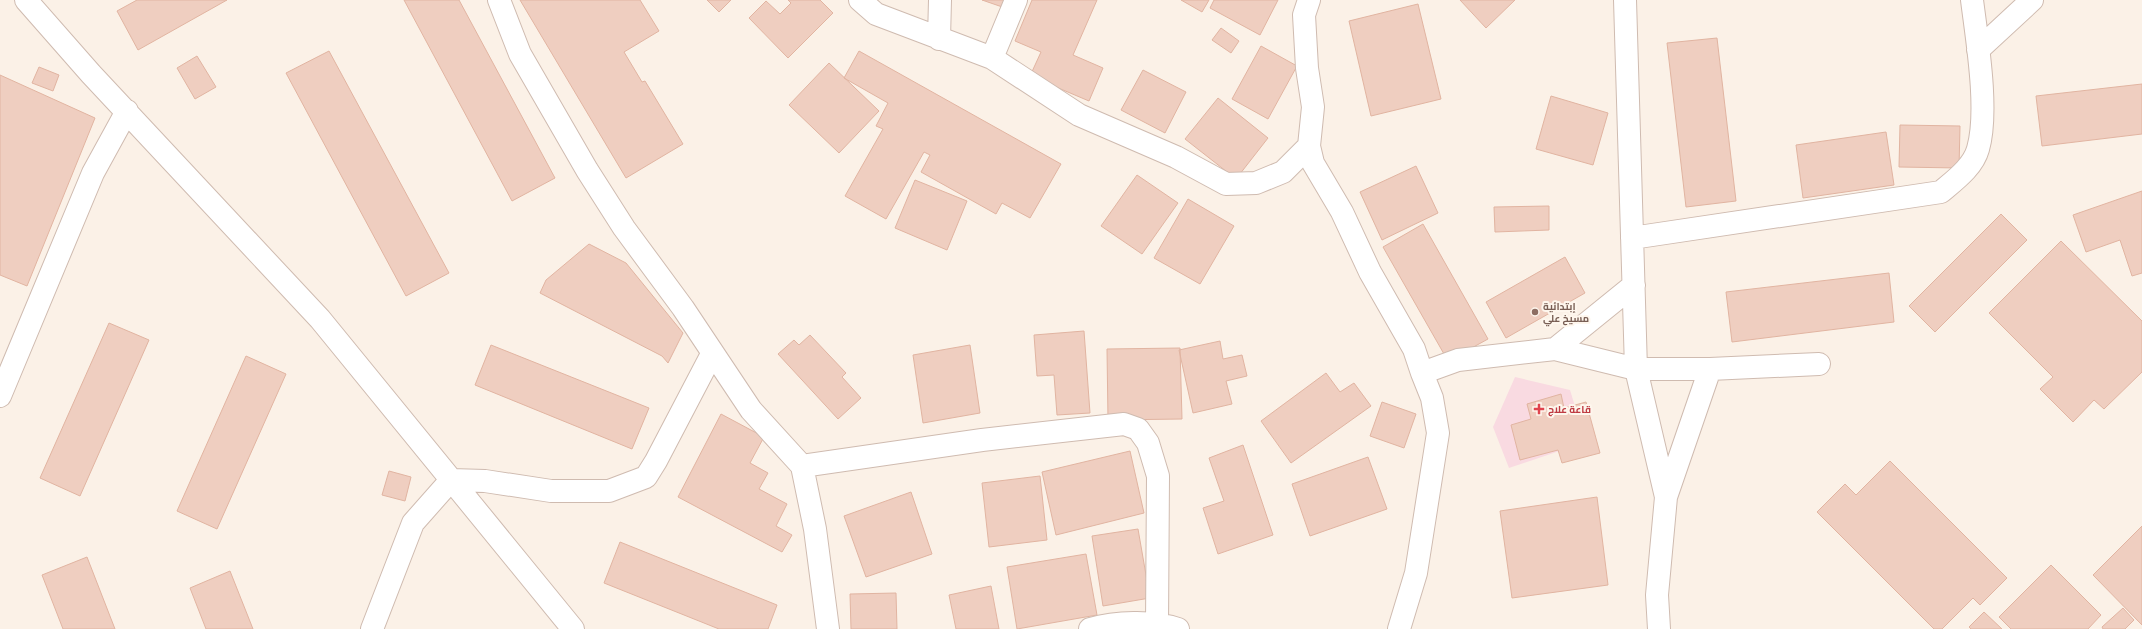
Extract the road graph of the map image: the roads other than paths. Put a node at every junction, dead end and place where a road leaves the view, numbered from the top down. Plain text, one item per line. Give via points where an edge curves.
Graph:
1 (27, 0) edge
2 (498, 0) edge
3 (860, 0) edge
4 (940, 0) edge
5 (1016, 0) edge
6 (1309, 0) edge
7 (1625, 0) edge
8 (1972, 0) edge
9 (2032, 0) edge
10 (939, 39) junction
11 (1978, 50) junction
12 (992, 58) junction
13 (127, 111) junction
14 (1309, 146) junction
15 (1632, 238) junction
16 (1634, 286) junction
17 (1555, 348) junction
18 (712, 354) junction
19 (1819, 364) dead end
20 (1636, 369) junction
21 (1710, 369) junction
22 (1422, 374) junction
23 (0, 396) edge
24 (802, 466) junction
25 (451, 480) junction
26 (1666, 497) junction
27 (1167, 627) edge
28 (372, 629) edge
29 (573, 629) edge
30 (828, 629) edge
31 (1090, 629) edge
32 (1399, 629) edge
33 (1658, 629) edge

1 - 13 street
2 - 18 street via 520,54 587,170
3 - 10 street via 876,14
4 - 10 street
5 - 12 street
6 - 14 street via 1304,15 1307,68 1313,107
7 - 15 street
8 - 11 street
9 - 11 street
10 - 12 street
11 - 15 street via 1983,120 1978,150 1965,172 1941,192
12 - 14 street via 1079,115 1176,157 1226,184 1256,183 1283,172
13 - 23 street via 93,173
13 - 25 street via 320,320
14 - 22 street via 1313,163 1342,212 1370,272 1414,349
15 - 16 street
16 - 17 street
16 - 20 street
17 - 20 street
17 - 22 street via 1458,360
18 - 24 street via 750,410
18 - 25 street via 646,477 609,491 551,492 486,480
19 - 21 street
20 - 21 street
20 - 26 street
21 - 26 street
22 - 32 street via 1432,398 1438,434 1416,574
24 - 27 street via 982,440 1124,424 1138,429 1148,442 1158,476
24 - 30 street via 815,528
25 - 28 street via 413,523
25 - 29 street
26 - 33 street via 1657,595
27 - 31 street via 1113,623

